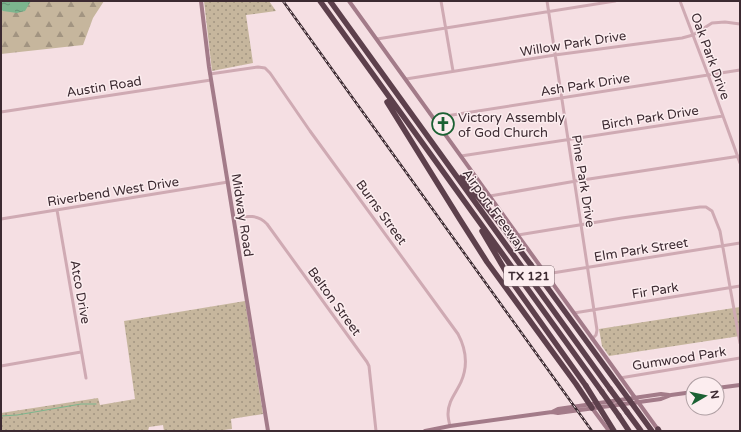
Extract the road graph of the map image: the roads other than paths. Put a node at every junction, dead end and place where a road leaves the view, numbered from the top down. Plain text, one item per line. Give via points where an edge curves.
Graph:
1 (201, 1) edge
2 (320, 1) edge
3 (330, 1) edge
4 (349, 1) edge
5 (441, 1) edge
6 (547, 1) edge
7 (615, 1) edge
8 (680, 1) edge
9 (548, 12) junction
10 (740, 24) edge
11 (445, 27) junction
12 (693, 35) junction
13 (377, 39) junction
14 (555, 55) junction
15 (740, 70) edge
16 (369, 71) junction
17 (453, 72) junction
18 (210, 74) junction
19 (708, 74) junction
20 (406, 79) junction
21 (211, 80) junction
22 (562, 98) junction
23 (1, 112) edge
24 (723, 116) junction
25 (433, 118) junction
26 (568, 140) junction
27 (461, 156) junction
28 (739, 157) edge
29 (740, 162) edge
30 (448, 164) junction
31 (575, 181) junction
32 (228, 182) junction
33 (490, 196) junction
34 (464, 200) junction
35 (57, 210) junction
36 (234, 218) junction
37 (1, 219) edge
38 (581, 224) junction
39 (518, 235) junction
40 (740, 243) edge
41 (723, 246) junction
42 (587, 268) junction
43 (546, 274) junction
44 (740, 286) edge
45 (730, 288) junction
46 (594, 310) junction
47 (574, 313) junction
48 (592, 338) junction
49 (740, 343) edge
50 (82, 352) junction
51 (740, 358) edge
52 (1, 366) edge
53 (86, 378) dead end
54 (620, 378) junction
55 (740, 384) edge
56 (725, 387) edge
57 (685, 393) edge
58 (636, 400) junction
59 (591, 406) junction
60 (450, 429) edge
61 (268, 431) edge
62 (376, 431) edge
63 (425, 431) edge
64 (609, 431) edge
65 (614, 431) edge
66 (630, 431) edge
67 (641, 431) edge
68 (657, 431) edge

1 - 18 main road, Midway Road
2 - 16 highway, Airport Freeway / TX 121
3 - 30 highway, Airport Freeway / TX 121
4 - 13 main road, Airport Freeway
5 - 11 street
6 - 9 street, Pine Park Drive
7 - 9 street
8 - 12 street, Oak Park Drive
9 - 11 street
9 - 14 street, Pine Park Drive
10 - 12 street, Willow Park Drive via 712,23
11 - 13 street
11 - 17 street
12 - 14 street, Willow Park Drive
12 - 19 street, Oak Park Drive
13 - 20 main road, Airport Freeway
14 - 17 street, Willow Park Drive
14 - 22 street, Pine Park Drive
15 - 19 street, Ash Park Drive
16 - 34 highway, Airport Freeway / TX 121
16 - 59 highway via 483,256
17 - 20 street, Willow Park Drive
18 - 21 main road, Midway Road
18 - 60 street, Burns Street via 258,67 265,68 270,73 458,334 464,351 465,367 448,414
19 - 22 street, Ash Park Drive
19 - 24 street, Oak Park Drive
20 - 25 main road, Airport Freeway
21 - 23 street, Austin Road
21 - 32 main road, Midway Road
22 - 25 street, Ash Park Drive
22 - 26 street, Pine Park Drive
24 - 26 street, Birch Park Drive
24 - 28 street, Oak Park Drive
25 - 27 main road, Airport Freeway
26 - 27 street, Birch Park Drive
26 - 31 street, Pine Park Drive
27 - 33 main road, Airport Freeway
28 - 29 street, Oak Park Drive
28 - 31 street
30 - 67 highway, Airport Freeway / TX 121, bridge
30 - 68 highway, bridge via 489,209
31 - 33 street
31 - 38 street, Pine Park Drive
32 - 35 street, Riverbend West Drive
32 - 36 main road, Midway Road
33 - 39 main road, Airport Freeway
34 - 65 highway, bridge via 512,282 586,386
34 - 66 highway, Airport Freeway / TX 121, bridge
35 - 37 street, Riverbend West Drive
35 - 50 street, Atco Drive
36 - 61 main road, Midway Road
36 - 62 street, Belton Street via 252,216 267,224 365,359 369,366
38 - 39 street
38 - 41 street via 700,206 712,211
38 - 42 street, Pine Park Drive
39 - 43 main road, Airport Freeway
40 - 41 street, Elm Park Street
41 - 42 street, Elm Park Street
41 - 45 street
42 - 43 street, Elm Park Street
42 - 46 street, Pine Park Drive
43 - 47 main road, Airport Freeway
44 - 45 street, Fir Park
45 - 46 street, Fir Park
45 - 49 street
46 - 47 street, Fir Park
46 - 48 street, Pine Park Drive via 597,332
47 - 48 main road, Airport Freeway
48 - 54 main road, Airport Freeway
50 - 52 street
50 - 53 street, Atco Drive
51 - 54 street, Gumwood Park
54 - 58 main road, Airport Freeway
55 - 56 main road
57 - 58 main road via 661,394
58 - 59 main road
58 - 68 main road, Airport Freeway
59 - 60 main road via 558,409
59 - 64 main road
60 - 63 main road

